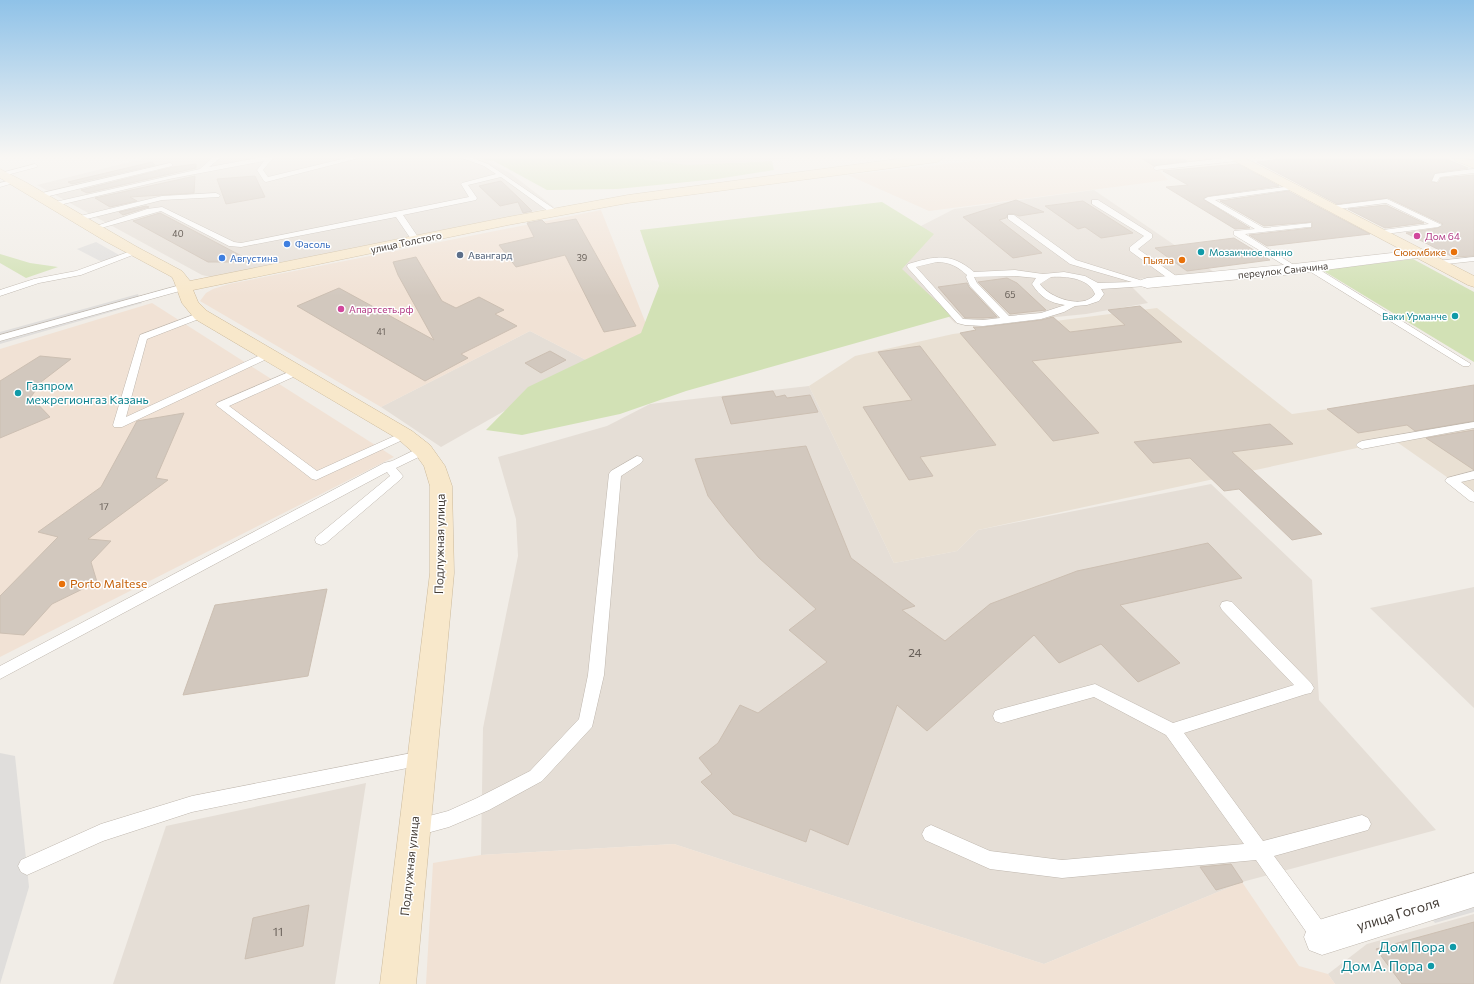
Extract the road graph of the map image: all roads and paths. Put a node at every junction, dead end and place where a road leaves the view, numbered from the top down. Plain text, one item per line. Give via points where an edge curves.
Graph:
1 (55, 204) edge
2 (139, 204) edge
3 (445, 204) edge
4 (543, 204) edge
5 (604, 204) edge
6 (1098, 204) edge
7 (1217, 204) edge
8 (1322, 204) edge
9 (1363, 204) edge
10 (1393, 204) edge
11 (1330, 208) junction
12 (555, 212) junction
13 (398, 214) junction
14 (1012, 217) dead end
15 (79, 219) junction
16 (1308, 225) dead end
17 (94, 228) junction
18 (1262, 230) junction
19 (1378, 233) junction
20 (416, 240) junction
21 (134, 253) junction
22 (1418, 254) junction
23 (1474, 259) edge
24 (1438, 263) junction
25 (1302, 268) junction
26 (972, 275) junction
27 (1044, 277) junction
28 (1176, 280) junction
29 (1474, 282) edge
30 (1147, 283) junction
31 (21, 286) junction
32 (1096, 286) junction
33 (184, 287) junction
34 (0, 293) edge
35 (0, 299) edge
36 (1073, 303) junction
37 (201, 314) junction
38 (1006, 319) junction
39 (0, 338) edge
40 (270, 354) junction
41 (1466, 364) dead end
42 (298, 370) junction
43 (1474, 425) edge
44 (405, 435) junction
45 (1362, 445) dead end
46 (423, 450) junction
47 (637, 460) dead end
48 (388, 466) junction
49 (1474, 475) edge
50 (1474, 498) edge
51 (321, 540) dead end
52 (1227, 606) dead end
53 (0, 673) edge
54 (1001, 716) dead end
55 (1172, 730) junction
56 (422, 758) junction
57 (1362, 824) dead end
58 (414, 828) junction
59 (931, 834) dead end
60 (1260, 851) junction
61 (27, 866) dead end
62 (1474, 890) edge
63 (1322, 937) joint
64 (398, 984) edge

1 - 15 street, Подлужная улица
2 - 15 lane
3 - 13 lane
4 - 12 lane
5 - 12 street, улица Толстого
6 - 28 lane via 1149,236 1133,249
7 - 18 lane
8 - 11 street
9 - 11 lane
10 - 19 lane via 1438,225
11 - 19 street
12 - 20 street, улица Толстого
13 - 17 lane via 241,245 232,244 162,209
13 - 20 lane
14 - 30 lane via 1073,262
15 - 17 street, Подлужная улица
16 - 18 lane
17 - 21 street, Подлужная улица
18 - 25 lane via 1237,233
19 - 22 street
20 - 33 street, улица Толстого
21 - 31 lane via 78,274
21 - 33 street, Подлужная улица via 177,274
22 - 24 street
22 - 25 street, переулок Саначина
23 - 24 lane
24 - 29 street
25 - 28 street, переулок Саначина
25 - 41 lane
26 - 27 lane via 1015,273
26 - 38 lane via 970,277 973,284
26 - 38 lane via 961,264 949,259 929,260 911,266 960,321 969,323
27 - 32 lane via 1056,274 1071,275
27 - 36 lane via 1036,284 1042,294 1058,301
28 - 30 street, переулок Саначина
30 - 32 lane
31 - 34 lane
31 - 35 lane
32 - 36 lane via 1100,294 1098,298 1086,303
33 - 37 street, Подлужная улица via 190,303
33 - 39 lane
36 - 38 lane via 1054,313
37 - 40 street, Подлужная улица
37 - 40 lane via 143,337 118,425
40 - 42 street, Подлужная улица
42 - 44 street, Подлужная улица
42 - 44 lane via 220,405 316,476
43 - 45 lane
44 - 46 street, Подлужная улица
46 - 48 lane
46 - 56 street, Подлужная улица via 434,466 441,486 442,573
47 - 58 lane via 615,474 596,675 586,722 536,776 449,819
48 - 51 lane via 397,476
48 - 53 lane
49 - 50 lane via 1451,481
52 - 55 lane via 1306,688
54 - 55 lane via 1095,690
55 - 60 lane
56 - 58 street, Подлужная улица
56 - 61 lane via 192,804 101,833
57 - 60 lane
58 - 64 street, Подлужная улица
59 - 60 lane via 990,860 1062,870
60 - 63 lane
62 - 63 street, улица Гоголя

